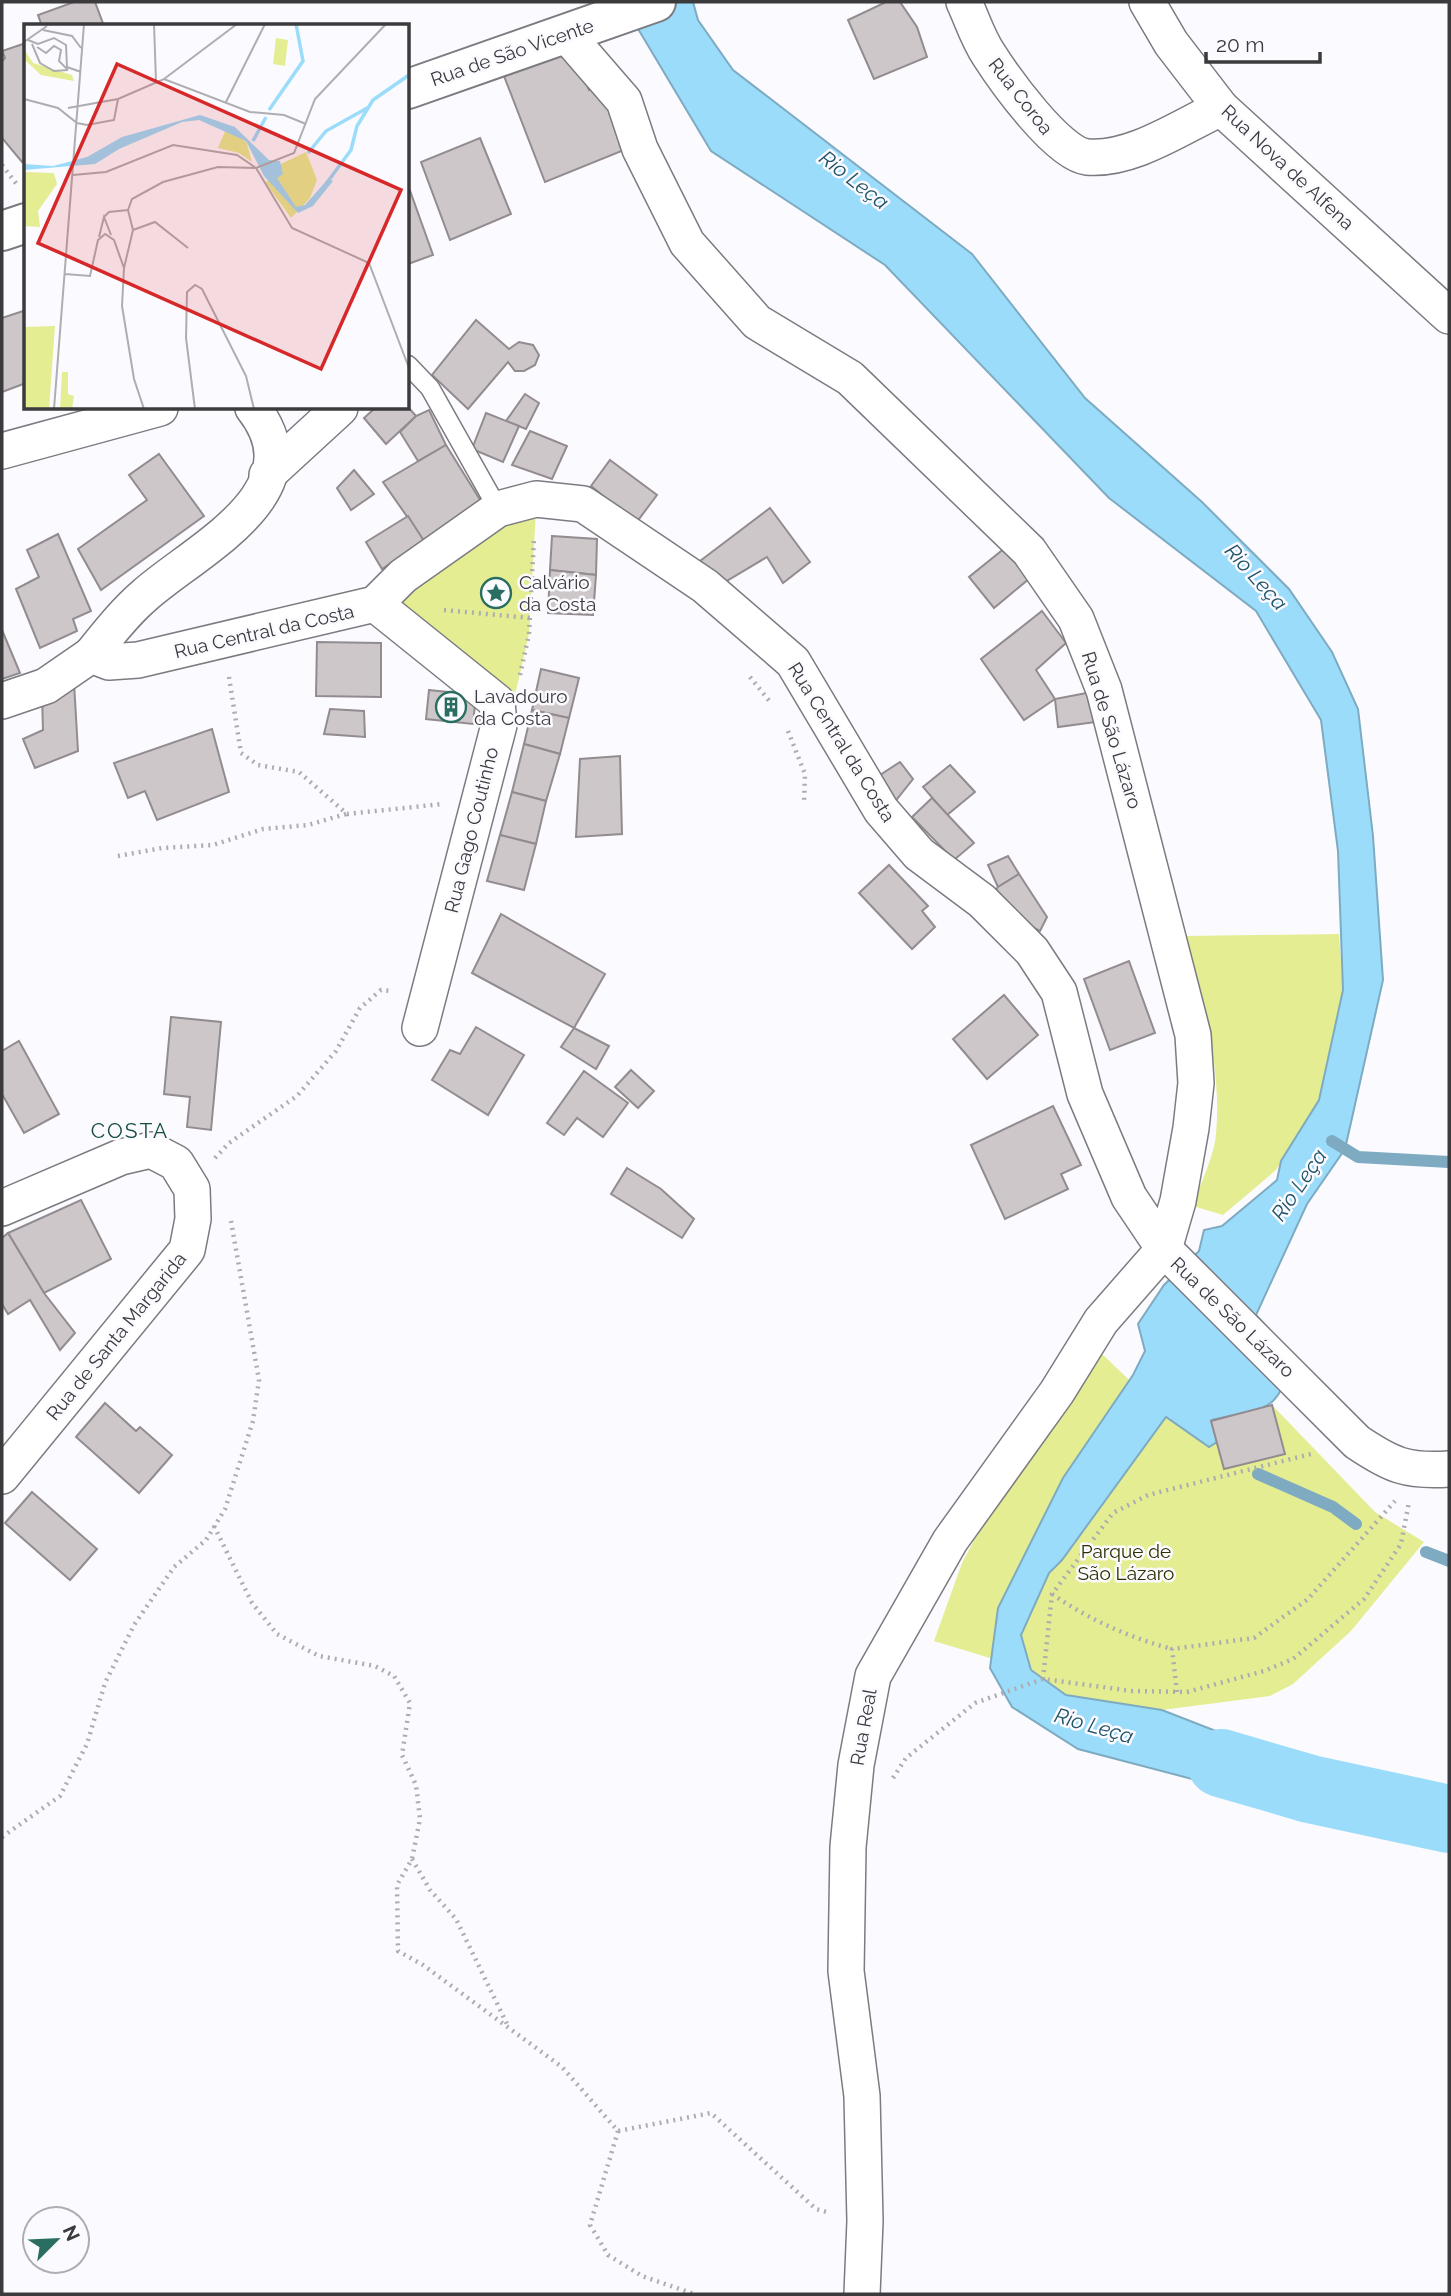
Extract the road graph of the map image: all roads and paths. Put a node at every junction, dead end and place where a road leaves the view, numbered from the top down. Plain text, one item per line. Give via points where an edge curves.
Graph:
1 (656, 2) edge
2 (964, 2) edge
3 (1147, 2) edge
4 (572, 32) junction
5 (410, 88) edge
6 (1221, 108) junction
7 (2, 164) edge
8 (24, 193) edge
9 (24, 223) edge
10 (2, 231) edge
11 (1449, 315) edge
12 (410, 367) edge
13 (153, 410) edge
14 (254, 410) edge
15 (338, 410) edge
16 (2, 451) edge
17 (267, 475) junction
18 (536, 499) junction
19 (498, 509) junction
20 (375, 604) junction
21 (442, 610) dead end
22 (530, 618) junction
23 (221, 642) junction
24 (92, 655) junction
25 (748, 676) dead end
26 (519, 680) dead end
27 (2, 701) edge
28 (774, 706) dead end
29 (784, 725) dead end
30 (476, 804) junction
31 (804, 804) dead end
32 (347, 814) junction
33 (118, 856) dead end
34 (431, 990) junction
35 (420, 1028) dead end
36 (192, 1189) junction
37 (227, 1208) dead end
38 (2, 1209) edge
39 (1171, 1257) junction
40 (1278, 1463) dead end
41 (1427, 1473) edge
42 (2, 1476) edge
43 (214, 1526) junction
44 (1052, 1594) junction
45 (1172, 1650) junction
46 (1043, 1679) junction
47 (1177, 1692) junction
48 (892, 1780) dead end
49 (2, 1838) edge
50 (412, 1859) junction
51 (508, 2025) junction
52 (618, 2131) junction
53 (865, 2221) junction
54 (694, 2294) edge
55 (862, 2294) edge

1 - 4 main road, Rua de São Vicente
2 - 6 street, Rua Coroa via 988,54 1051,136 1085,157 1134,149
3 - 6 street, Rua Nova de Alfena via 1171,43
4 - 5 main road, Rua de São Vicente
4 - 39 street, Rua de São Lázaro via 624,101 640,149 687,243 757,322 850,379 1029,551 1076,619 1104,690 1193,1035 1196,1083
6 - 11 street, Rua Nova de Alfena
7 - 8 path
9 - 10 main road
12 - 19 lane via 429,388
13 - 16 street
14 - 17 street via 271,444
15 - 17 street
17 - 24 street via 255,505 227,534 144,595
18 - 19 street, Rua Central da Costa
18 - 22 path
18 - 39 street, Rua Central da Costa via 583,504 705,586 793,662 881,810 919,854 982,901 1032,951 1059,992 1102,1140 1129,1197
19 - 20 street, Rua Central da Costa via 403,576
20 - 23 street, Rua Central da Costa
20 - 30 street, Rua Gago Coutinho via 496,702 499,725
21 - 22 path
22 - 26 path
23 - 24 street, Rua Central da Costa via 138,660 109,662
23 - 32 path via 241,753 258,765 299,772
24 - 27 street via 46,686
25 - 28 path
29 - 31 path via 805,774
30 - 32 path
30 - 34 street, Rua Gago Coutinho
32 - 33 path via 213,845
34 - 35 street, Rua Gago Coutinho
34 - 36 path via 381,990 360,1008 336,1051 297,1096 229,1143
36 - 38 street via 176,1163 150,1150 121,1157
36 - 42 street, Rua de Santa Margarida via 187,1250
37 - 43 path via 242,1268 259,1380 250,1431 225,1509
39 - 41 street, Rua de São Lázaro via 1357,1442 1387,1462
39 - 53 street, Rua Real via 1101,1321 1057,1392 950,1541 873,1676 852,1806 846,1971 862,2096
40 - 44 path via 1148,1495 1113,1513
41 - 45 path via 1308,1599 1254,1638
41 - 47 path via 1401,1544 1364,1599 1318,1641 1293,1660 1264,1671
43 - 49 path via 206,1540 174,1567 134,1625 105,1683 87,1744 60,1796
43 - 50 path via 251,1603 277,1634 319,1656 375,1666 394,1676 410,1703 402,1755 416,1785 420,1819
44 - 45 path via 1084,1616
44 - 46 path
45 - 47 path
46 - 47 path
46 - 48 path via 975,1703 906,1758
50 - 51 path via 430,1890 456,1919
50 - 51 path via 397,1885 398,1951
51 - 52 path via 562,2067
52 - 53 path via 712,2113 816,2209
52 - 54 path via 590,2225 608,2255 642,2276
53 - 55 street, Rua Real

